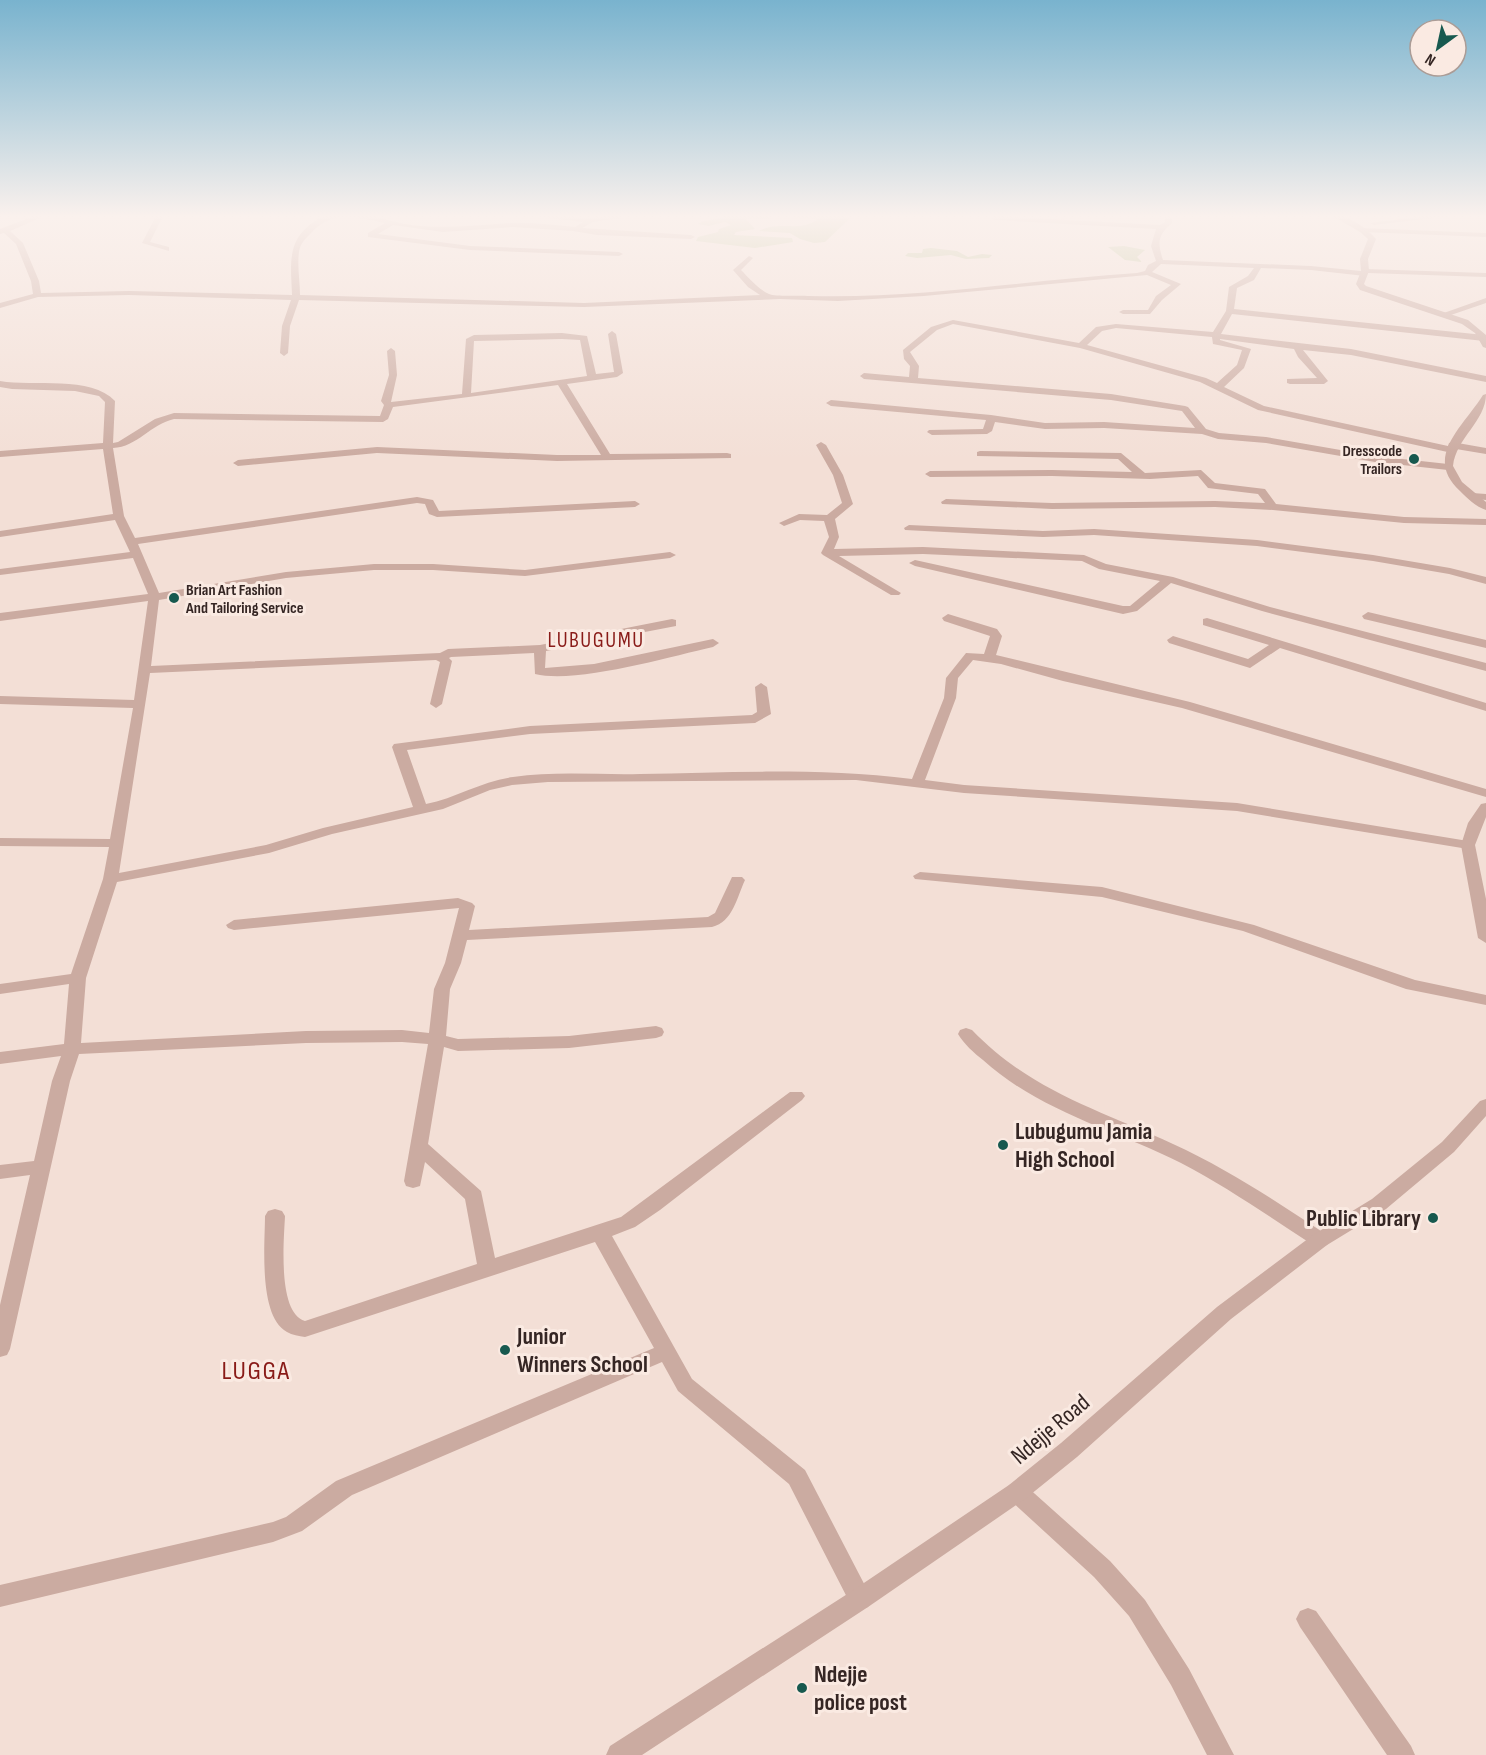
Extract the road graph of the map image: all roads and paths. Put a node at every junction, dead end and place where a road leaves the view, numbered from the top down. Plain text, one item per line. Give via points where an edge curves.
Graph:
1 (34, 296) edge
2 (242, 296) edge
3 (766, 296) edge
4 (897, 296) edge
5 (1162, 296) edge
6 (1232, 296) edge
7 (1384, 296) edge
8 (296, 298) junction
9 (769, 298) junction
10 (1486, 300) edge
11 (0, 306) edge
12 (1123, 312) dead end
13 (1230, 312) junction
14 (1445, 314) junction
15 (1475, 327) junction
16 (1486, 327) edge
17 (612, 334) dead end
18 (1216, 337) junction
19 (1485, 341) edge
20 (1081, 346) junction
21 (1298, 347) junction
22 (391, 351) dead end
23 (284, 353) dead end
24 (864, 376) dead end
25 (592, 377) junction
26 (1486, 380) edge
27 (914, 381) junction
28 (1290, 381) dead end
29 (561, 382) junction
30 (0, 384) edge
31 (1219, 386) junction
32 (466, 396) junction
33 (1486, 398) edge
34 (831, 403) dead end
35 (389, 405) junction
36 (1484, 410) edge
37 (991, 418) junction
38 (1203, 431) junction
39 (932, 432) dead end
40 (820, 446) dead end
41 (108, 447) junction
42 (1452, 447) junction
43 (1486, 451) edge
44 (0, 454) edge
45 (980, 454) dead end
46 (727, 456) dead end
47 (607, 457) junction
48 (238, 463) dead end
49 (1448, 467) junction
50 (930, 474) dead end
51 (1141, 475) junction
52 (1472, 496) junction
53 (1486, 497) edge
54 (946, 502) dead end
55 (635, 504) dead end
56 (1273, 507) junction
57 (1486, 507) edge
58 (119, 516) junction
59 (829, 518) junction
60 (1486, 522) edge
61 (784, 524) dead end
62 (909, 528) dead end
63 (0, 534) edge
64 (134, 548) junction
65 (827, 553) junction
66 (670, 555) dead end
67 (915, 563) dead end
68 (0, 572) edge
69 (1169, 579) junction
70 (1486, 582) edge
71 (895, 593) dead end
72 (154, 597) junction
73 (1368, 616) dead end
74 (0, 617) edge
75 (948, 618) dead end
76 (1207, 622) dead end
77 (672, 623) dead end
78 (1173, 640) dead end
79 (1280, 642) junction
80 (713, 643) dead end
81 (1486, 644) edge
82 (540, 649) junction
83 (441, 657) junction
84 (989, 657) junction
85 (1486, 667) edge
86 (145, 670) junction
87 (761, 687) dead end
88 (0, 700) edge
89 (140, 704) junction
90 (436, 704) dead end
91 (1486, 707) edge
92 (917, 784) junction
93 (1486, 793) edge
94 (421, 810) junction
95 (1484, 814) edge
96 (0, 842) edge
97 (117, 843) junction
98 (1468, 845) junction
99 (920, 876) dead end
100 (111, 879) junction
101 (737, 880) dead end
102 (234, 925) dead end
103 (461, 934) junction
104 (1486, 938) edge
105 (78, 978) junction
106 (0, 989) edge
107 (1486, 1000) edge
108 (656, 1032) dead end
109 (966, 1034) dead end
110 (437, 1039) junction
111 (72, 1049) junction
112 (0, 1058) edge
113 (796, 1095) dead end
114 (1486, 1105) edge
115 (419, 1146) junction
116 (41, 1167) junction
117 (0, 1172) edge
118 (413, 1181) dead end
119 (276, 1216) dead end
120 (600, 1233) junction
121 (1320, 1240) junction
122 (487, 1269) junction
123 (0, 1348) edge
124 (667, 1351) junction
125 (1017, 1492) junction
126 (0, 1596) edge
127 (860, 1599) junction
128 (1308, 1620) dead end
129 (619, 1755) edge
130 (1221, 1755) edge
131 (1402, 1755) edge

1 - 11 street
2 - 8 street
3 - 9 street
4 - 9 street
5 - 12 street via 1150,312
6 - 13 street
7 - 14 street
8 - 9 street via 584,305
8 - 23 street via 286,326
10 - 14 street
13 - 18 street
13 - 19 street
14 - 15 street
15 - 16 street
15 - 19 street
17 - 25 street via 620,372
18 - 20 street via 1104,326
18 - 21 street
18 - 31 street via 1216,342 1247,349 1241,366
20 - 27 street via 946,322 906,352 915,366
20 - 31 street
21 - 26 street via 1352,352
21 - 28 street via 1324,381
22 - 35 street via 393,375 386,401
24 - 27 street
25 - 29 street
25 - 32 street via 584,338 474,338 470,339
27 - 38 street via 1111,397 1178,407 1186,410
29 - 32 street
29 - 47 street
30 - 41 street via 72,388 107,397
31 - 42 street via 1261,408
32 - 35 street
33 - 36 street
34 - 37 street
35 - 41 street via 385,418 377,420 170,417 153,422 124,443
36 - 42 street
37 - 38 street via 1045,426
37 - 39 street via 987,431
38 - 49 street
40 - 59 street via 838,475 848,504
41 - 44 street
41 - 58 street
42 - 43 street
42 - 49 street
45 - 51 street via 1121,456
46 - 47 street
47 - 48 street via 377,450
49 - 52 street via 1450,475
50 - 51 street
51 - 56 street via 1201,473 1212,486 1261,490
52 - 53 street
52 - 57 street
54 - 56 street
55 - 64 street via 435,514 429,502 417,500
56 - 60 street via 1404,520
58 - 63 street
58 - 64 street
59 - 61 street via 799,517
59 - 65 street via 834,537
62 - 70 street via 1015,534 1094,532 1257,543 1384,560
64 - 68 street
64 - 72 street
65 - 69 street via 919,550 1084,558 1109,568
65 - 71 street
66 - 72 street via 525,573 374,567 286,575
67 - 69 street via 1123,610 1133,609
69 - 85 street
72 - 74 street
72 - 86 street
73 - 81 street
75 - 84 street via 993,632 996,636
76 - 79 street
77 - 82 street
78 - 79 street via 1250,664
79 - 91 street
80 - 82 street via 549,674 539,671
82 - 83 street via 448,653
83 - 86 street
83 - 90 street via 446,661
84 - 92 street via 970,656 952,678 950,698
84 - 93 street via 1185,705
86 - 89 street
87 - 94 street via 764,714 755,718 530,730 399,747
88 - 89 street
89 - 97 street
92 - 94 street via 808,775 548,778 486,787
92 - 98 street via 1237,807
94 - 100 street via 269,849
95 - 98 street via 1475,823
96 - 97 street
97 - 100 street
98 - 104 street
99 - 107 street via 1102,892 1248,927 1412,985
100 - 105 street
101 - 103 street via 722,915 712,922
102 - 103 street via 458,903 467,906
103 - 110 street via 442,989
105 - 106 street
105 - 111 street
108 - 110 street via 569,1042 458,1045
109 - 121 street via 990,1059 1019,1080 1057,1101 1187,1158
110 - 111 street via 306,1037
110 - 115 street
111 - 112 street
111 - 116 street
113 - 120 street via 653,1205 628,1222
114 - 121 street, Ndejje Road via 1440,1155 1378,1204
115 - 118 street
115 - 122 street via 474,1196
116 - 117 street
116 - 123 street
119 - 122 street via 276,1291 287,1323 297,1329
120 - 122 street
120 - 124 street
121 - 125 street, Ndejje Road via 1224,1313
124 - 126 street via 344,1488 294,1524 273,1532
124 - 127 street via 691,1392 797,1477
125 - 127 street, Ndejje Road
125 - 130 street via 1102,1569 1137,1608 1180,1677
127 - 129 street, Ndejje Road
128 - 131 street

